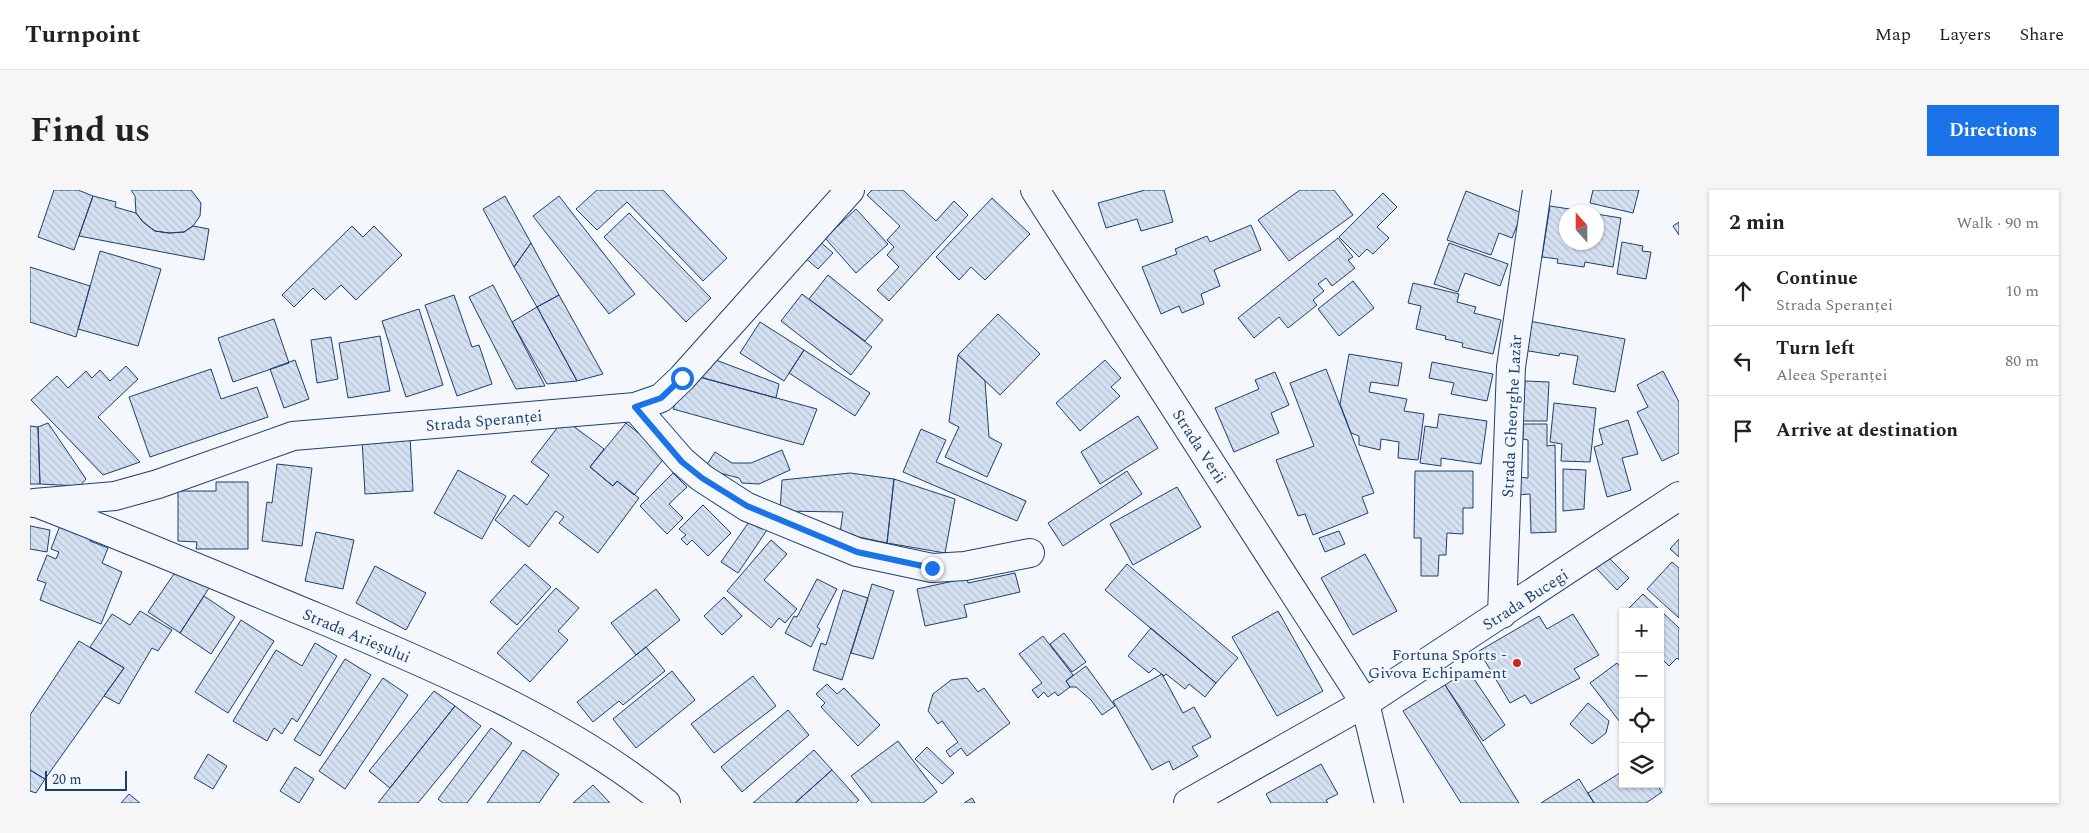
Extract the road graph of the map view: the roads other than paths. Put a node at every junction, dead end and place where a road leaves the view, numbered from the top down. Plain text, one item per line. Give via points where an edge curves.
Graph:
1 (850, 190) edge
2 (1035, 190) edge
3 (1537, 190) edge
4 (635, 407) junction
5 (1679, 496) edge
6 (32, 502) edge
7 (1030, 553) dead end
8 (1502, 614) junction
9 (1365, 702) junction
10 (666, 803) edge
11 (1188, 803) edge
12 (1389, 803) edge

1 - 4 street, Strada Speranței via 682,378 661,398
2 - 9 street, Strada Verii
3 - 8 street, Strada Gheorghe Lazăr via 1511,367
4 - 6 street, Strada Speranței via 293,436 115,496
4 - 7 street via 682,462 702,478 747,506 857,552 932,568 965,566
5 - 8 street, Strada Bucegi
6 - 10 street, Strada Arieșului via 400,653 549,725 640,782
8 - 9 street, Strada Bucegi
9 - 11 street, Strada Bucegi
9 - 12 street, Strada Verii

